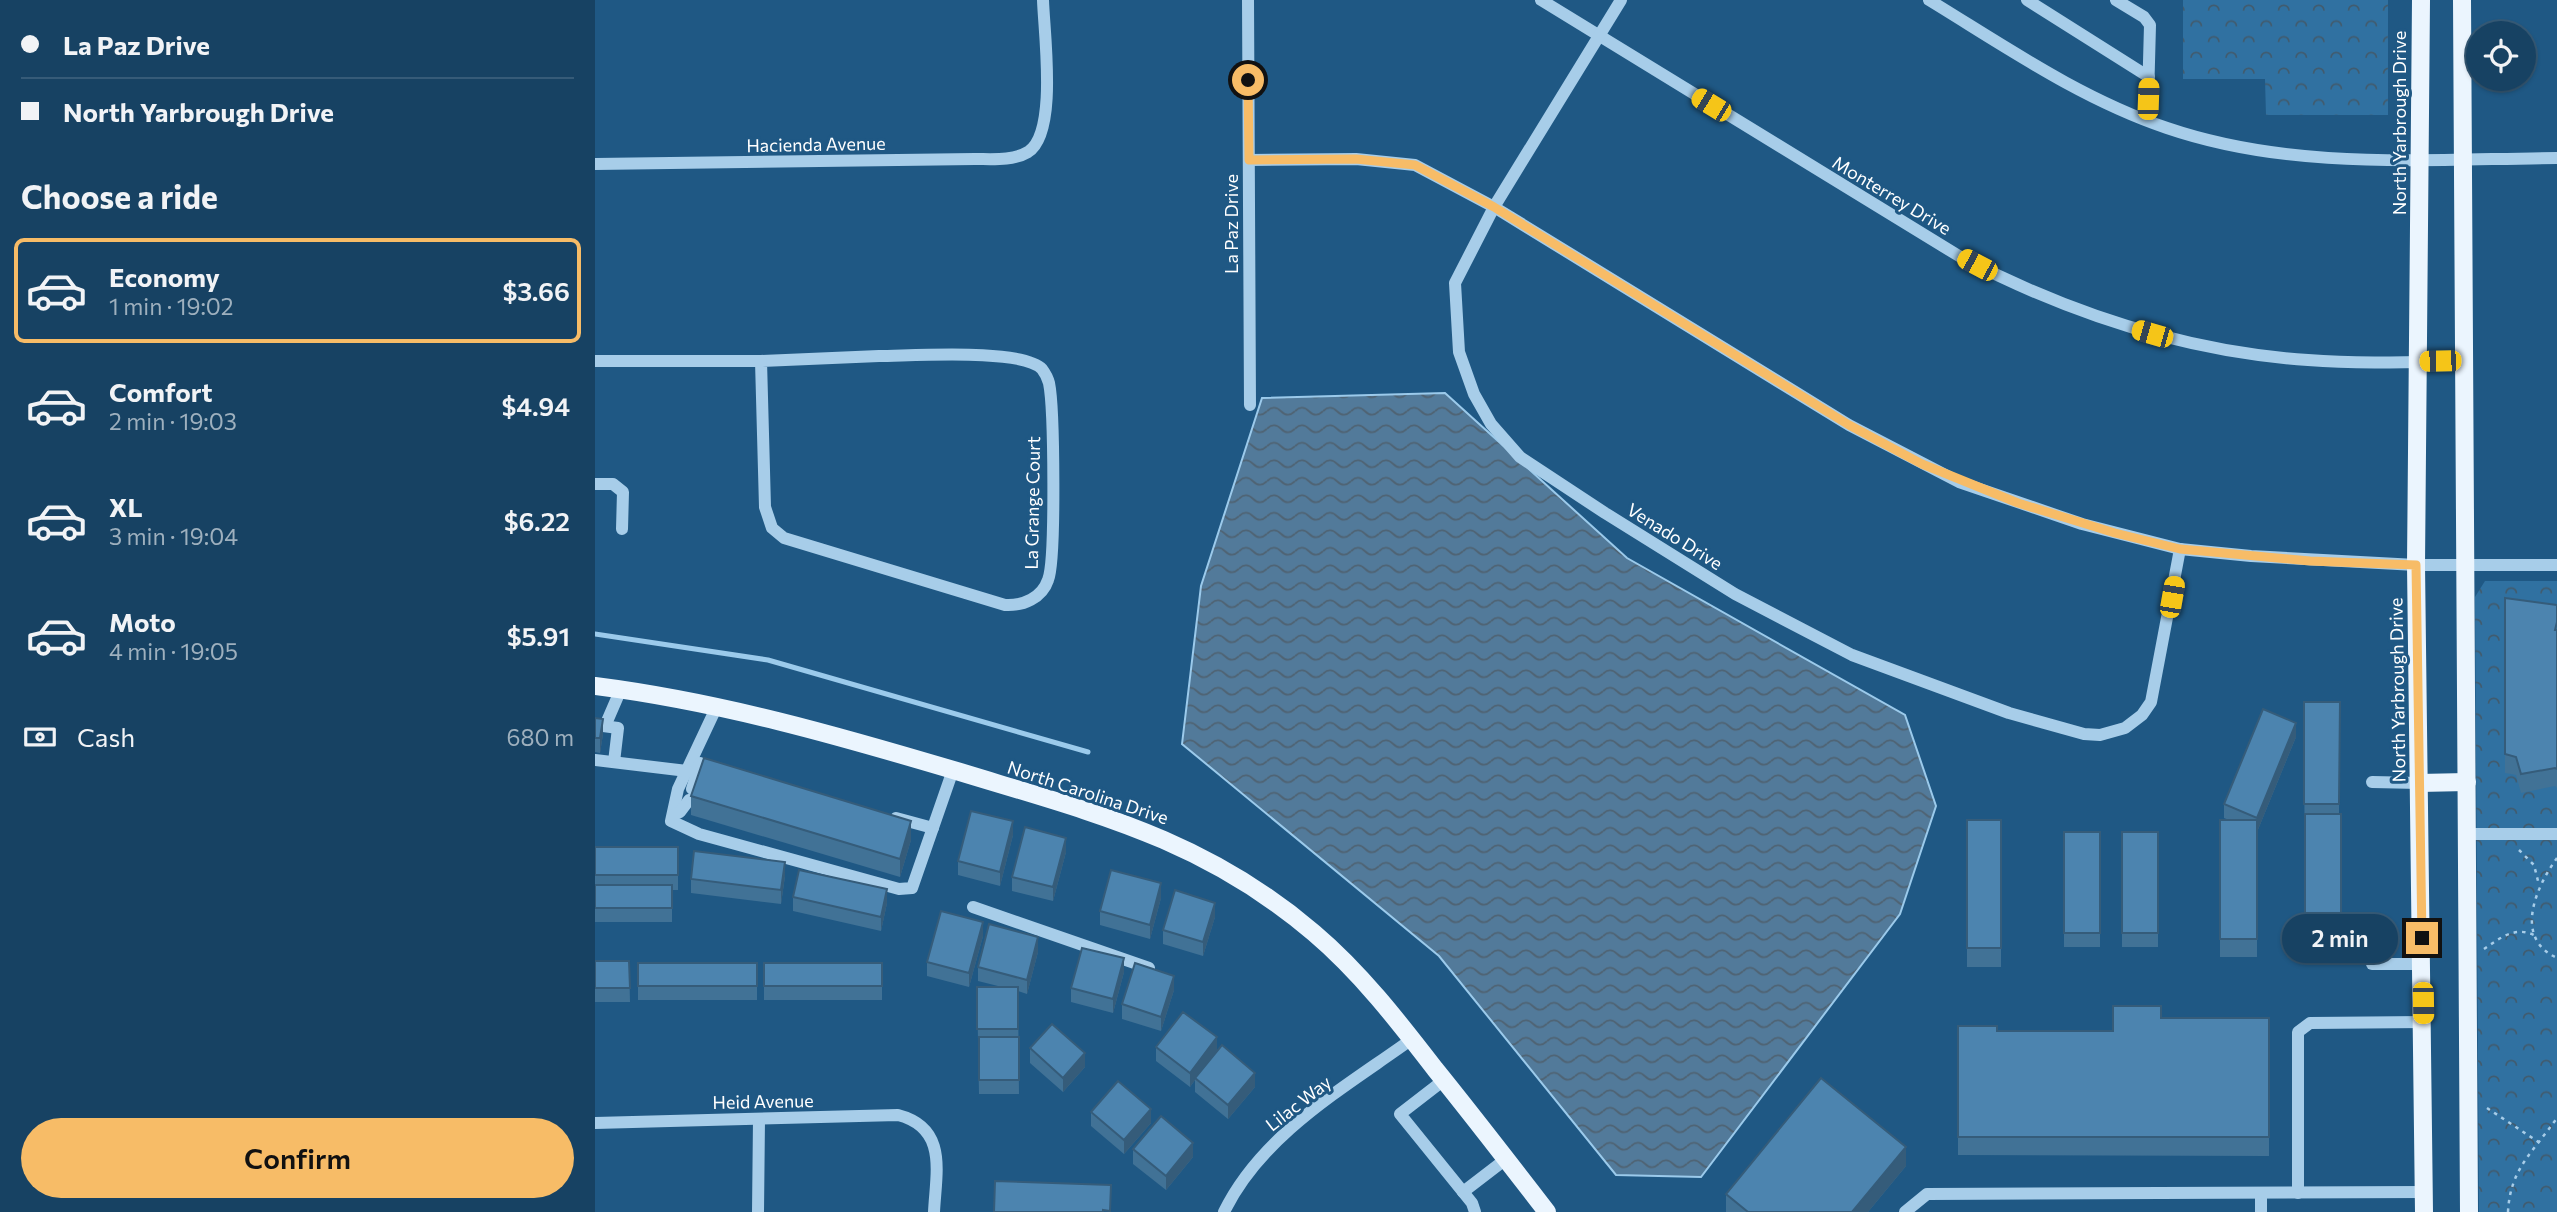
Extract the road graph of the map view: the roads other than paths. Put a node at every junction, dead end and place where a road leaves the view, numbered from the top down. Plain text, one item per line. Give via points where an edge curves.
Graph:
1 (1043, 0) edge
2 (1248, 0) edge
3 (1541, 0) edge
4 (1621, 0) edge
5 (1929, 0) edge
6 (2027, 0) edge
7 (2116, 0) edge
8 (2421, 0) edge
9 (2462, 0) edge
10 (1599, 37) junction
11 (2149, 77) junction
12 (2143, 118) junction
13 (2557, 158) edge
14 (2463, 159) junction
15 (1249, 160) junction
16 (2420, 160) junction
17 (595, 164) edge
18 (1494, 207) junction
19 (595, 361) edge
20 (761, 361) junction
21 (2463, 361) junction
22 (2417, 362) junction
23 (1250, 405) dead end
24 (595, 484) edge
25 (622, 529) dead end
26 (2180, 549) junction
27 (2416, 565) junction
28 (2557, 565) edge
29 (2466, 566) junction
30 (595, 686) edge
31 (621, 689) junction
32 (717, 706) junction
33 (600, 726) edge
34 (595, 760) edge
35 (614, 762) junction
36 (698, 765) junction
37 (953, 770) junction
38 (2372, 782) dead end
39 (2467, 782) junction
40 (2419, 783) junction
41 (881, 814) edge
42 (673, 815) junction
43 (933, 828) junction
44 (2467, 834) junction
45 (2557, 834) edge
46 (974, 907) dead end
47 (2372, 964) dead end
48 (2423, 964) junction
49 (1158, 971) edge
50 (2424, 1022) junction
51 (1412, 1039) junction
52 (1444, 1080) junction
53 (759, 1119) junction
54 (595, 1123) edge
55 (1506, 1159) junction
56 (1463, 1192) junction
57 (2424, 1192) junction
58 (2261, 1193) junction
59 (2298, 1193) junction
60 (758, 1212) edge
61 (934, 1212) edge
62 (1224, 1212) edge
63 (1475, 1212) edge
64 (1547, 1212) edge
65 (1905, 1212) edge
66 (2261, 1212) edge
67 (2424, 1212) edge
68 (2469, 1212) edge

1 - 17 street, Hacienda Avenue via 1046,119 1035,147 1010,158
2 - 15 street, La Paz Drive
3 - 10 street, Monterrey Drive
4 - 10 street, Venado Drive
5 - 12 street via 2061,81
6 - 11 street
7 - 11 street via 2150,25
8 - 16 main road, North Yarbrough Drive
9 - 14 main road
10 - 18 street, Venado Drive
10 - 22 street, Monterrey Drive via 1959,256 2088,315 2178,340 2270,356
11 - 12 street
12 - 16 street via 2224,144 2272,153
13 - 14 street
14 - 16 street
14 - 21 main road
15 - 18 street via 1396,160 1438,175
15 - 23 street, La Paz Drive
16 - 22 main road, North Yarbrough Drive
18 - 26 street via 1795,393 1922,464 2018,503
18 - 26 street, Venado Drive via 1464,261 1454,298 1459,352 1491,424 1520,457 1605,513 1735,594 1852,655 2009,713 2084,734 2116,732 2142,715 2155,691
19 - 20 street, La Grange Court
20 - 20 street, La Grange Court via 1004,356 1035,364 1048,382 1051,412 1051,568 1041,592 1026,602 1005,605 784,538 772,528 765,507
21 - 22 street, Monterrey Drive
21 - 29 main road
22 - 27 main road, North Yarbrough Drive
24 - 25 street via 613,484 623,492
26 - 27 street
27 - 29 street
27 - 40 main road, North Yarbrough Drive
28 - 29 street
29 - 39 main road
30 - 31 main road, North Carolina Drive
31 - 32 main road, North Carolina Drive
31 - 33 street
32 - 36 street
32 - 37 main road, North Carolina Drive via 823,731
33 - 35 street via 618,728
34 - 35 street
35 - 36 street
36 - 42 street via 678,789
36 - 42 street via 690,794 680,813
37 - 43 street
37 - 51 main road, North Carolina Drive via 1132,825 1227,870 1315,934 1357,974
38 - 40 street
39 - 40 main road
39 - 44 main road
40 - 48 main road, North Yarbrough Drive
41 - 43 street
42 - 43 street via 671,821 699,835 899,889 912,888
44 - 45 street
44 - 68 main road
46 - 49 street
47 - 48 street
48 - 50 main road, North Yarbrough Drive
50 - 57 main road, North Yarbrough Drive
50 - 59 street via 2310,1023 2298,1032
51 - 52 main road, North Carolina Drive
51 - 62 street, Lilac Way via 1271,1146
52 - 55 main road, North Carolina Drive
52 - 56 street via 1400,1114
53 - 54 street, Heid Avenue
53 - 60 street
53 - 61 street, Heid Avenue via 911,1118 928,1131 936,1155
55 - 56 street
55 - 64 main road, North Carolina Drive
56 - 63 street
57 - 59 street
57 - 67 main road, North Yarbrough Drive
58 - 59 street
58 - 65 street via 1927,1194
58 - 66 street

